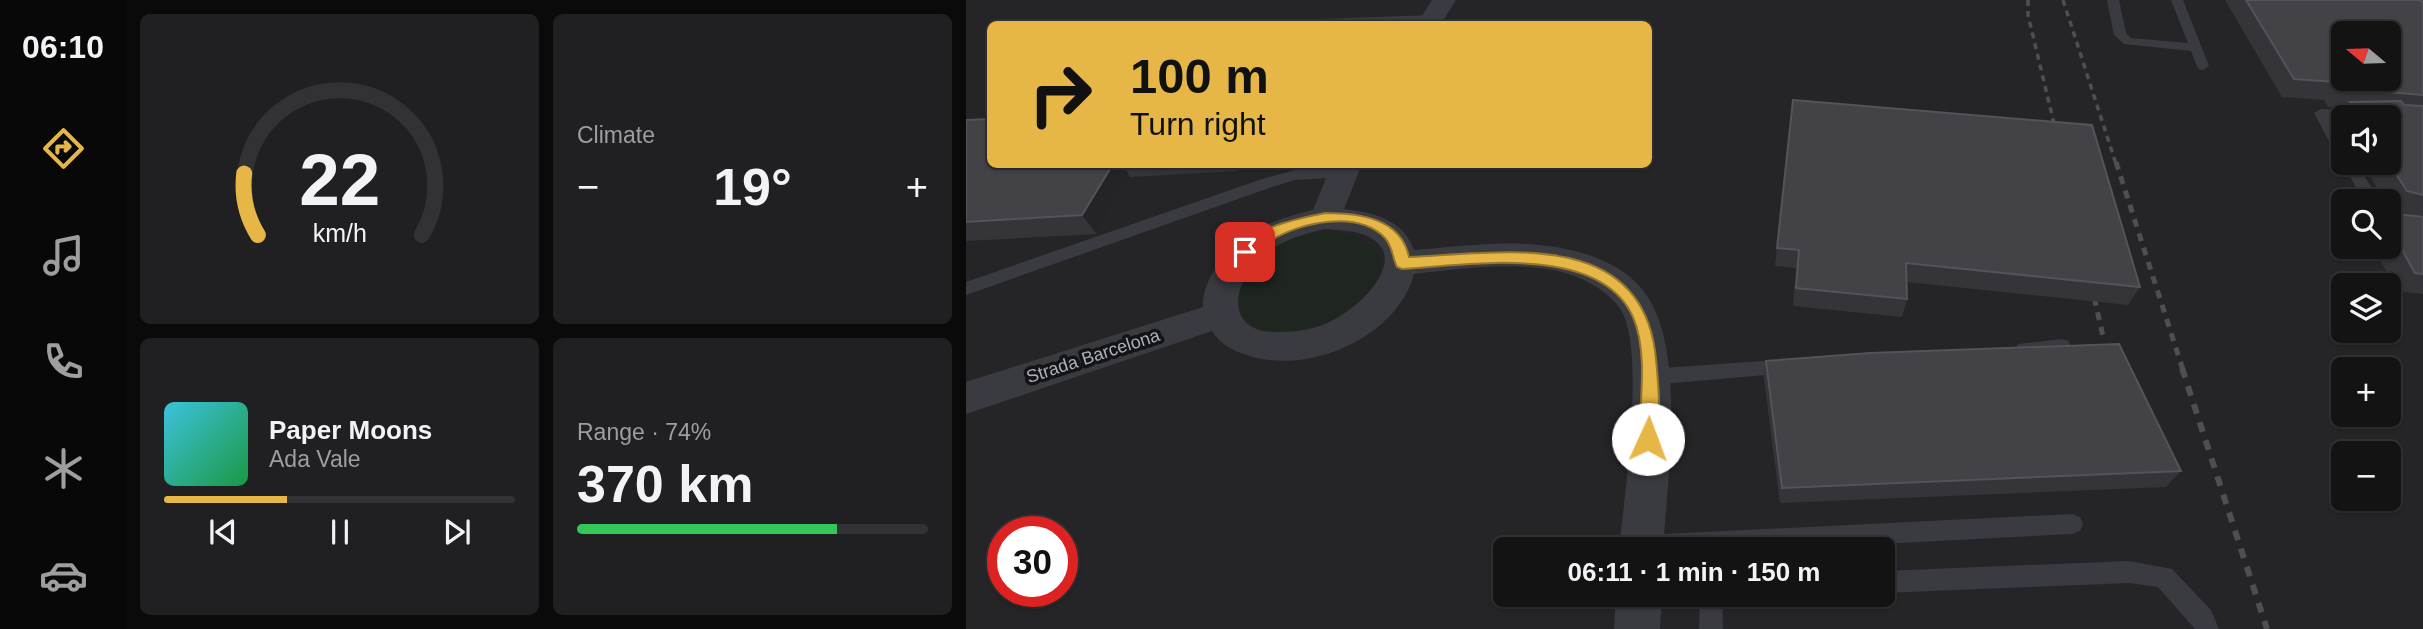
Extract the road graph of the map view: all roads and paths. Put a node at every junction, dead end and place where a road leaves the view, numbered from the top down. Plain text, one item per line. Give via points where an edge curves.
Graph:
1 (2113, 0) edge
2 (2177, 0) edge
3 (1435, 14) edge
4 (1334, 21) edge
5 (2196, 48) junction
6 (2203, 66) dead end
7 (2331, 114) edge
8 (2331, 132) edge
9 (1345, 169) edge
10 (1325, 218) junction
11 (1402, 263) junction
12 (966, 289) edge
13 (1220, 315) junction
14 (2062, 346) edge
15 (2008, 350) edge
16 (1806, 365) edge
17 (1650, 376) junction
18 (966, 398) edge
19 (2073, 524) dead end
20 (1642, 537) edge
21 (1829, 537) edge
22 (1895, 582) edge
23 (1638, 607) edge
24 (1711, 607) edge
25 (1637, 629) edge
26 (1711, 629) edge
27 (2207, 629) edge

1 - 5 lane via 2120,35 2128,41
2 - 5 lane
3 - 4 lane
5 - 6 lane
7 - 8 lane via 2321,114
9 - 10 street
9 - 12 lane via 1267,183
10 - 11 street via 1350,218 1388,232 1399,246
10 - 13 street via 1297,223 1245,252 1227,272 1218,294
11 - 13 street via 1398,283 1364,322 1306,345 1250,343 1231,331
11 - 17 street via 1526,257 1596,271 1617,284 1640,314
13 - 18 street, Strada Barcelona
14 - 15 lane
16 - 17 lane
17 - 20 street
19 - 21 lane
22 - 27 lane via 2129,572 2164,577 2203,618
23 - 25 street
24 - 26 lane

